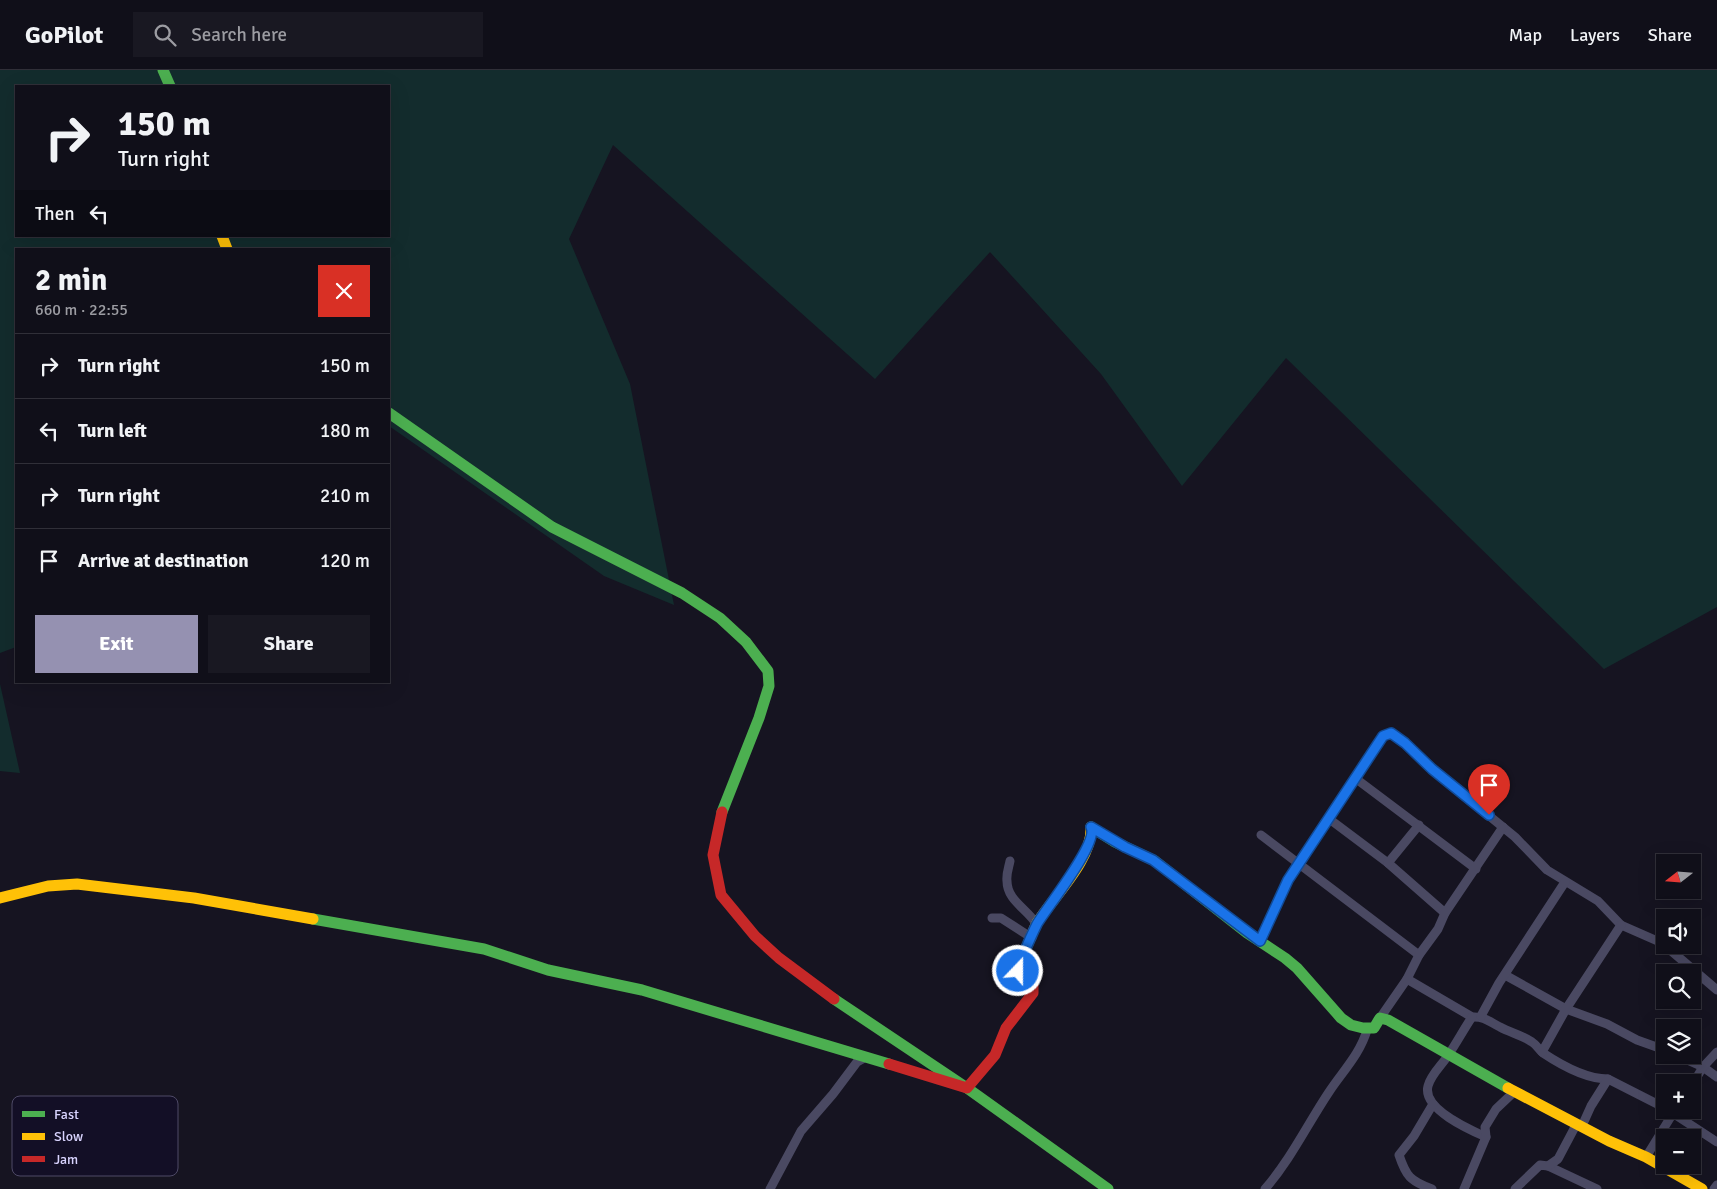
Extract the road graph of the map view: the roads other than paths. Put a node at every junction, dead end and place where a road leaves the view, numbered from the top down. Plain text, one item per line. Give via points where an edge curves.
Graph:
1 (163, 70) edge
2 (170, 85) edge
3 (390, 414) edge
4 (1355, 778) junction
5 (1328, 818) junction
6 (1419, 824) junction
7 (1503, 827) junction
8 (1261, 835) dead end
9 (1010, 861) dead end
10 (1300, 863) junction
11 (1388, 863) junction
12 (1476, 869) junction
13 (1565, 882) junction
14 (0, 898) edge
15 (1445, 913) junction
16 (992, 918) dead end
17 (1037, 925) junction
18 (1621, 925) junction
19 (1032, 938) junction
20 (1260, 941) junction
21 (1419, 955) junction
22 (1505, 975) junction
23 (1407, 979) junction
24 (1717, 990) edge
25 (1566, 1009) junction
26 (1476, 1016) junction
27 (1380, 1018) junction
28 (1367, 1030) junction
29 (1656, 1047) edge
30 (1542, 1052) junction
31 (1717, 1052) edge
32 (1449, 1054) junction
33 (864, 1058) junction
34 (1696, 1064) edge
35 (1703, 1067) junction
36 (1699, 1074) edge
37 (1717, 1077) edge
38 (1608, 1079) junction
39 (966, 1088) junction
40 (1515, 1091) junction
41 (1656, 1103) edge
42 (1433, 1104) junction
43 (1665, 1119) edge
44 (1683, 1119) edge
45 (1579, 1125) junction
46 (1486, 1137) junction
47 (1717, 1142) edge
48 (1646, 1157) junction
49 (1548, 1166) junction
50 (1717, 1185) edge
51 (1103, 1188) edge
52 (770, 1189) edge
53 (1265, 1189) edge
54 (1432, 1189) edge
55 (1464, 1189) edge
56 (1515, 1189) edge
57 (1596, 1189) edge
58 (1702, 1189) edge
59 (1714, 1189) edge

1 - 2 street
3 - 39 street via 552,527 682,593 720,618 746,642 768,671 769,686 722,811 713,855 721,895 755,936 779,958 826,994
4 - 5 street
4 - 6 street
4 - 7 street via 1383,736 1391,733
5 - 10 street
5 - 11 street
6 - 11 street
6 - 12 street
7 - 12 street
7 - 13 street via 1547,870
8 - 10 street
9 - 17 street via 1006,880 1008,892 1031,914
10 - 20 street via 1279,898
10 - 21 street
11 - 15 street
12 - 15 street
13 - 18 street via 1598,901
13 - 22 street
14 - 33 street via 48,886 78,884 194,898 439,940 484,949 548,970 642,990
15 - 21 street
16 - 19 street via 1001,918
17 - 19 street
17 - 20 street via 1076,868 1092,835 1091,827 1153,860
18 - 24 street via 1662,943
18 - 25 street
19 - 39 street via 1018,969 1030,980 1034,990 1006,1028 995,1055
20 - 28 street via 1295,967 1333,1011 1356,1027
21 - 23 street
22 - 25 street
22 - 26 street
23 - 26 street
23 - 27 street
25 - 29 street
25 - 30 street
26 - 30 street via 1534,1043
26 - 32 street
27 - 28 street via 1374,1028
27 - 32 street
28 - 53 street via 1362,1046
30 - 38 street via 1584,1074
31 - 35 street
32 - 40 street
32 - 42 street via 1428,1086
33 - 39 street
33 - 52 street via 857,1062 801,1131
34 - 35 street
35 - 36 street
35 - 37 street
38 - 41 street
38 - 45 street
39 - 51 street
40 - 45 street
40 - 46 street via 1496,1109 1485,1127
42 - 46 street via 1443,1114
42 - 54 street via 1399,1155 1405,1172 1416,1183
43 - 48 street
44 - 47 street
45 - 48 street
45 - 49 street via 1558,1158
46 - 55 street
48 - 58 street
49 - 56 street via 1540,1165
49 - 57 street
50 - 59 street

